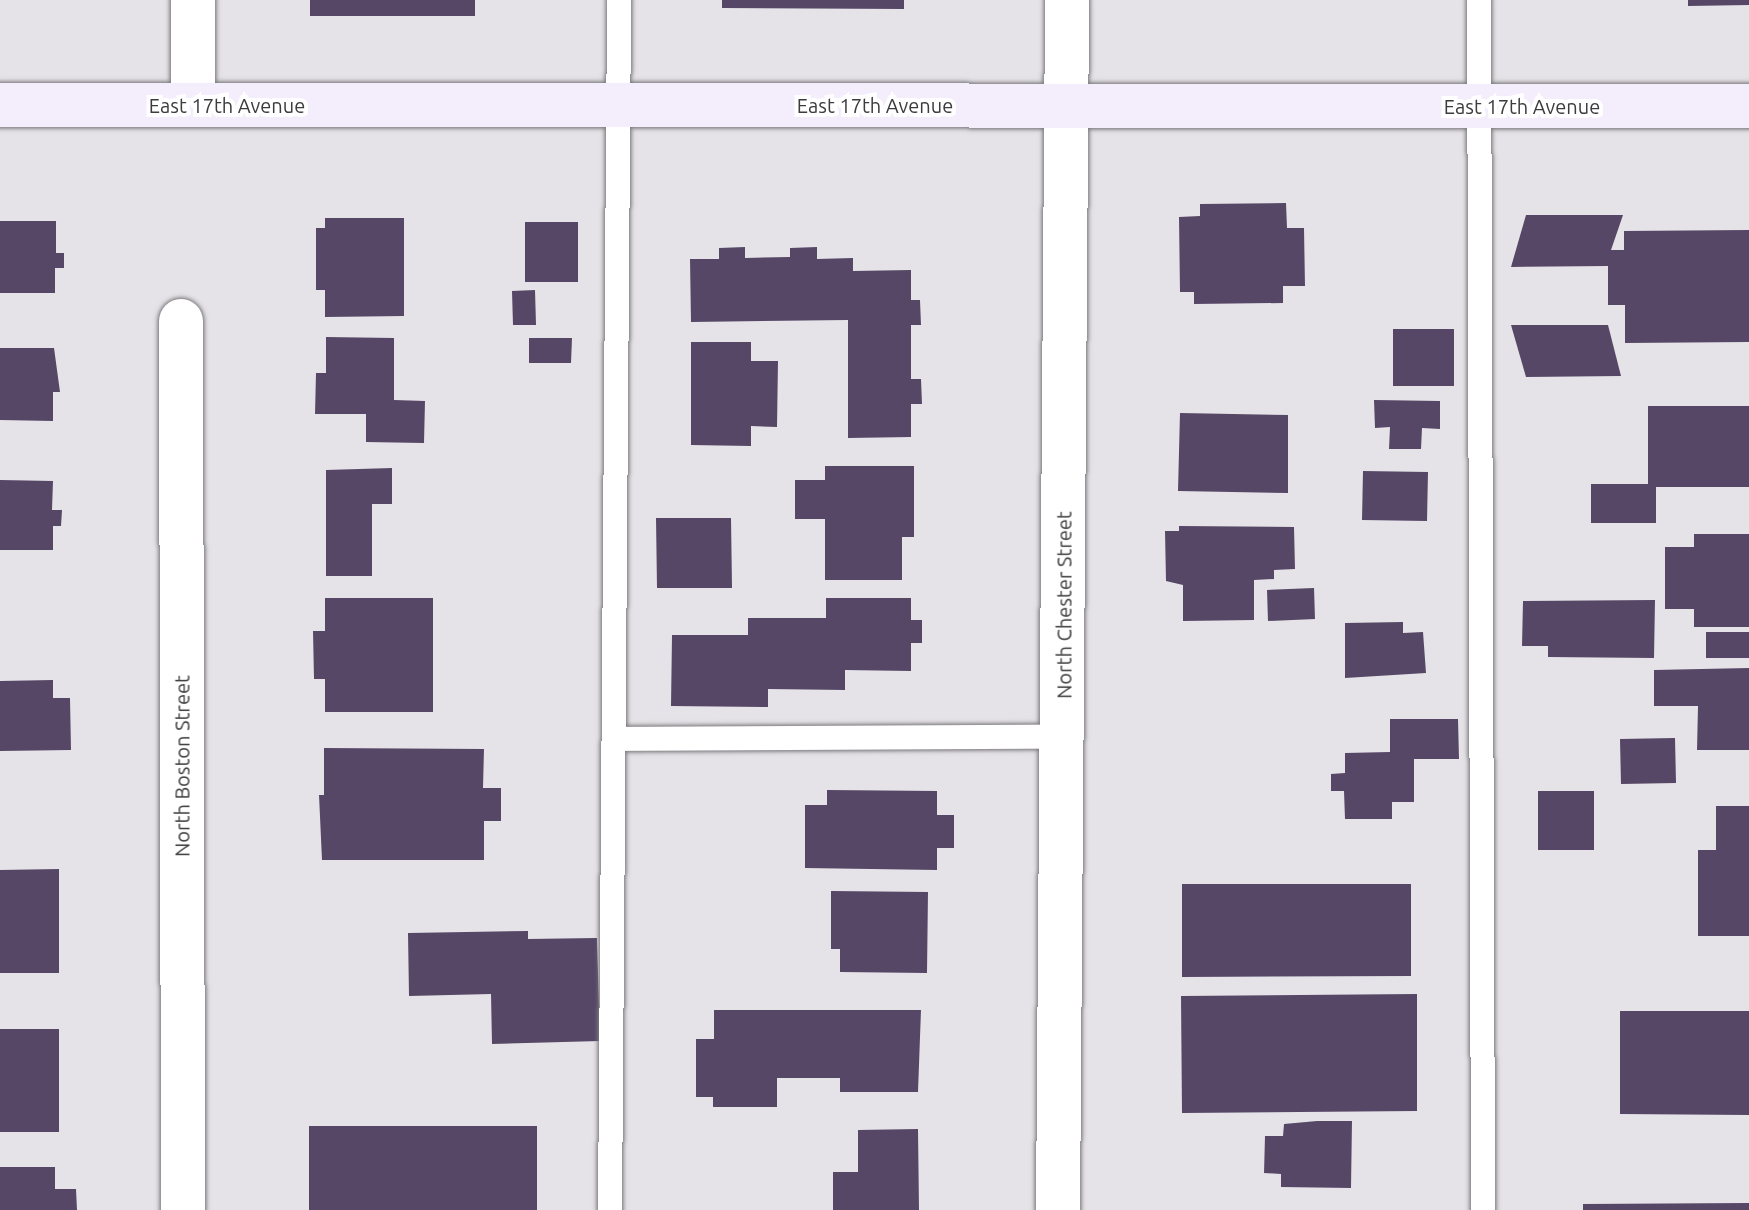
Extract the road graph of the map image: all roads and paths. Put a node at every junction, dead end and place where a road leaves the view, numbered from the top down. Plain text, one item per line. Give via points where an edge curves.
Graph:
1 (193, 0) edge
2 (619, 0) edge
3 (1067, 0) edge
4 (1479, 0) edge
5 (0, 105) edge
6 (193, 105) junction
7 (619, 105) junction
8 (1068, 105) junction
9 (1478, 106) junction
10 (1749, 106) edge
11 (181, 321) dead end
12 (1062, 737) junction
13 (614, 739) junction
14 (183, 1210) edge
15 (610, 1210) edge
16 (1058, 1210) edge
17 (1483, 1210) edge

1 - 6 street
2 - 7 lane
3 - 8 street, North Chester Street
4 - 9 lane
5 - 6 street, East 17th Avenue
6 - 7 street, East 17th Avenue
7 - 8 street, East 17th Avenue
7 - 13 lane
8 - 9 street, East 17th Avenue
8 - 12 street, North Chester Street
9 - 10 street, East 17th Avenue
9 - 17 lane
11 - 14 street, North Boston Street
12 - 13 lane
12 - 16 street, North Chester Street
13 - 15 lane

